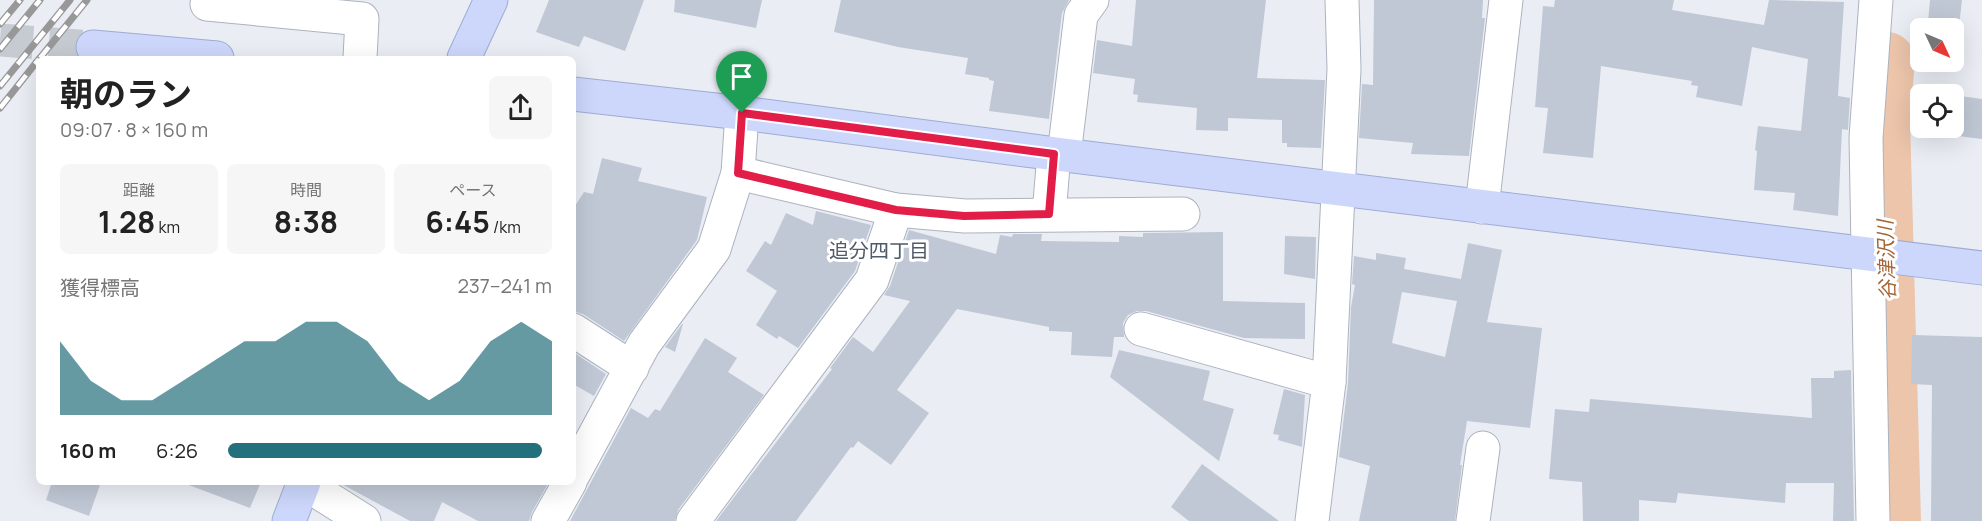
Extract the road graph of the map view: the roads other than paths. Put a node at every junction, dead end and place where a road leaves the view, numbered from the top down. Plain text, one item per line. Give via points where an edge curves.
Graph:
1 (491, 0) edge
2 (1092, 0) edge
3 (1342, 0) edge
4 (1506, 0) edge
5 (1876, 0) edge
6 (207, 4) dead end
7 (93, 47) tunnel mouth
8 (194, 56) edge
9 (360, 56) edge
10 (465, 56) edge
11 (576, 94) edge
12 (742, 113) junction
13 (1059, 155) junction
14 (738, 173) junction
15 (1337, 189) junction
16 (1482, 207) junction
17 (896, 210) junction
18 (1049, 214) junction
19 (1183, 214) dead end
20 (1867, 254) junction
21 (1982, 268) edge
22 (1141, 329) dead end
23 (576, 332) edge
24 (632, 368) junction
25 (1329, 382) junction
26 (1483, 448) dead end
27 (576, 470) edge
28 (303, 485) edge
29 (309, 485) edge
30 (568, 485) edge
31 (289, 521) edge
32 (364, 521) edge
33 (548, 521) edge
34 (693, 521) edge
35 (1312, 521) edge
36 (1473, 521) edge
37 (1873, 521) edge

1 - 10 street
2 - 13 street via 1081,15
3 - 15 street via 1344,69
4 - 16 street
5 - 20 street via 1866,138
6 - 9 street via 362,19
7 - 8 street
11 - 12 street
12 - 13 street
12 - 14 street
13 - 15 street
13 - 18 street
14 - 17 street
14 - 24 street via 714,249 644,344
15 - 16 street
15 - 25 street
16 - 20 street
17 - 18 street via 964,216
17 - 34 street via 872,280
18 - 19 street
20 - 21 street
20 - 37 street
22 - 25 street
23 - 24 street
24 - 27 street
25 - 35 street
26 - 36 street
28 - 31 street
29 - 32 street
30 - 33 street

